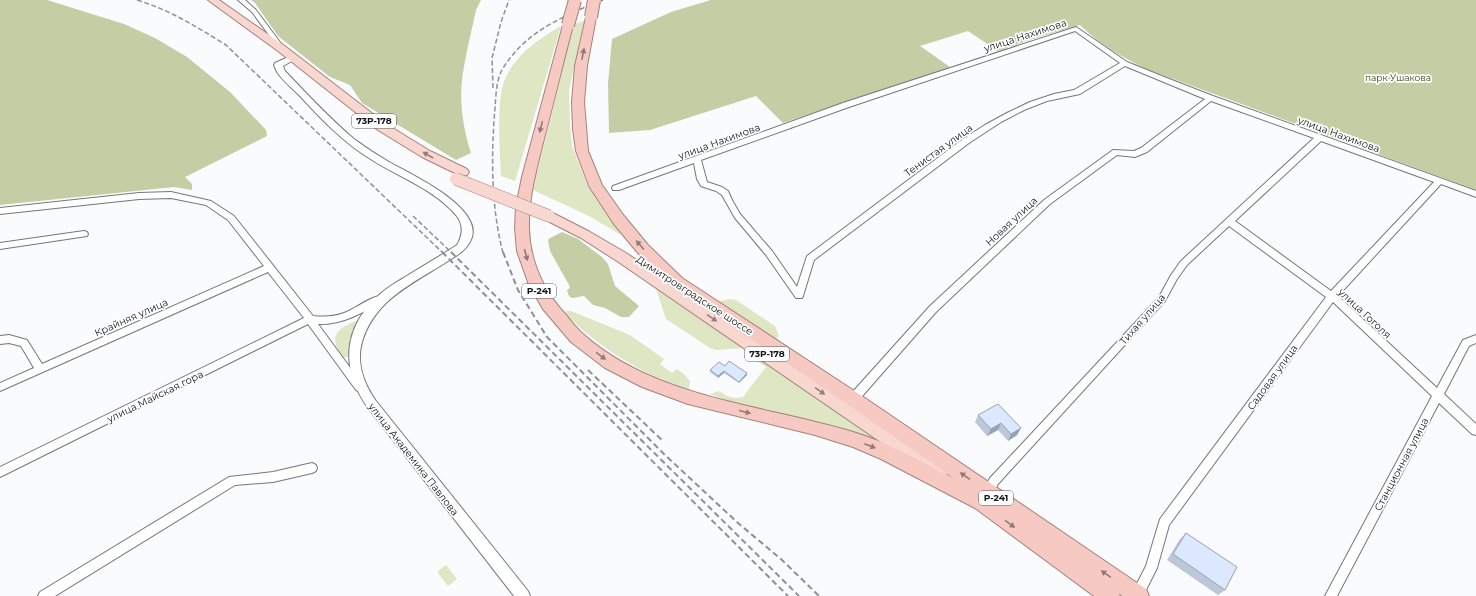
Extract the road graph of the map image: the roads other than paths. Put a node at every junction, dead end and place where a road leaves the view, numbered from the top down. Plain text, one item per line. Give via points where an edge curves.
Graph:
1 (213, 0) edge
2 (240, 0) edge
3 (575, 0) edge
4 (594, 0) edge
5 (238, 19) junction
6 (264, 24) junction
7 (250, 27) junction
8 (282, 49) junction
9 (289, 60) junction
10 (1125, 63) junction
11 (1210, 98) junction
12 (1320, 137) junction
13 (697, 160) junction
14 (1440, 181) junction
15 (616, 188) dead end
16 (1476, 194) edge
17 (0, 212) edge
18 (552, 213) junction
19 (1230, 222) junction
20 (84, 234) dead end
21 (0, 246) edge
22 (270, 267) junction
23 (677, 282) junction
24 (1332, 296) junction
25 (381, 298) junction
26 (310, 319) junction
27 (1476, 339) edge
28 (0, 340) edge
29 (40, 370) junction
30 (0, 387) edge
31 (365, 395) junction
32 (1438, 395) junction
33 (854, 399) junction
34 (1476, 431) edge
35 (312, 468) dead end
36 (0, 472) edge
37 (983, 496) junction
38 (44, 596) edge
39 (523, 596) edge
40 (1110, 596) edge
41 (1138, 596) edge
42 (1331, 596) edge

1 - 5 main road, Димитровградское шоссе
2 - 6 street via 254,11
3 -> 37 highway, Р-241, bridge via 528,177 522,218 522,243 529,268 540,294 567,329 607,360 671,392 854,440
23 -> 4 highway, Р-241, bridge via 619,220 596,186 582,151 578,102 581,66
5 - 7 main road, Димитровградское шоссе / 73Р-178
5 - 9 main road, Димитровградское шоссе / 73Р-178
6 - 7 street via 257,28
6 - 8 street
7 - 8 main road, Димитровградское шоссе / 73Р-178
8 - 9 main road, Димитровградское шоссе / 73Р-178
9 - 18 main road, Димитровградское шоссе / 73Р-178, bridge via 357,119 414,158
9 - 25 street via 278,65 281,72 347,138 437,193 457,210 465,221 469,235 461,248
10 - 11 street, улица Нахимова
10 - 13 street, улица Нахимова via 1076,29 846,105
10 - 13 street, Тенистая улица via 1084,89 1025,108 991,124 966,141 810,258 799,296 769,253 730,205 725,193 704,184
11 - 12 street, улица Нахимова
11 - 33 street, Новая улица via 1144,150 1135,154 1116,152 1046,202 933,309
12 - 14 street, улица Нахимова
12 - 19 street, Тихая улица
13 - 15 street, улица Нахимова
14 - 16 street, улица Нахимова
14 - 24 street, Садовая улица
17 - 22 street, улица Академика Павлова via 139,196 171,195 199,200 231,218
18 - 23 main road, Димитровградское шоссе / 73Р-178 via 590,228
18 -> 37 main road, Димитровградское шоссе / 73Р-178
19 - 24 street, улица Гоголя
19 - 37 street, Тихая улица via 1184,263 1162,299
20 - 21 street
22 - 26 street, улица Академика Павлова
22 - 29 street, Крайняя улица
23 - 33 highway, Димитровградское шоссе / Р-241
24 - 32 street, улица Гоголя
24 - 41 street, Садовая улица via 1164,523 1151,568
25 - 26 street via 336,320
25 - 31 street via 360,329 354,352 356,374
26 - 31 street, улица Академика Павлова
26 - 36 street, улица Майская гора
27 - 32 street, Станционная улица via 1466,343
28 - 29 street via 9,339 24,343
29 - 30 street, Крайняя улица
31 - 39 street, улица Академика Павлова via 430,481
32 - 34 street, улица Гоголя
32 - 42 street, Станционная улица
37 -> 33 highway, Димитровградское шоссе / Р-241
35 - 38 street via 273,477 233,480
37 -> 40 highway, Димитровградское шоссе / Р-241
41 -> 37 highway, Димитровградское шоссе / Р-241

